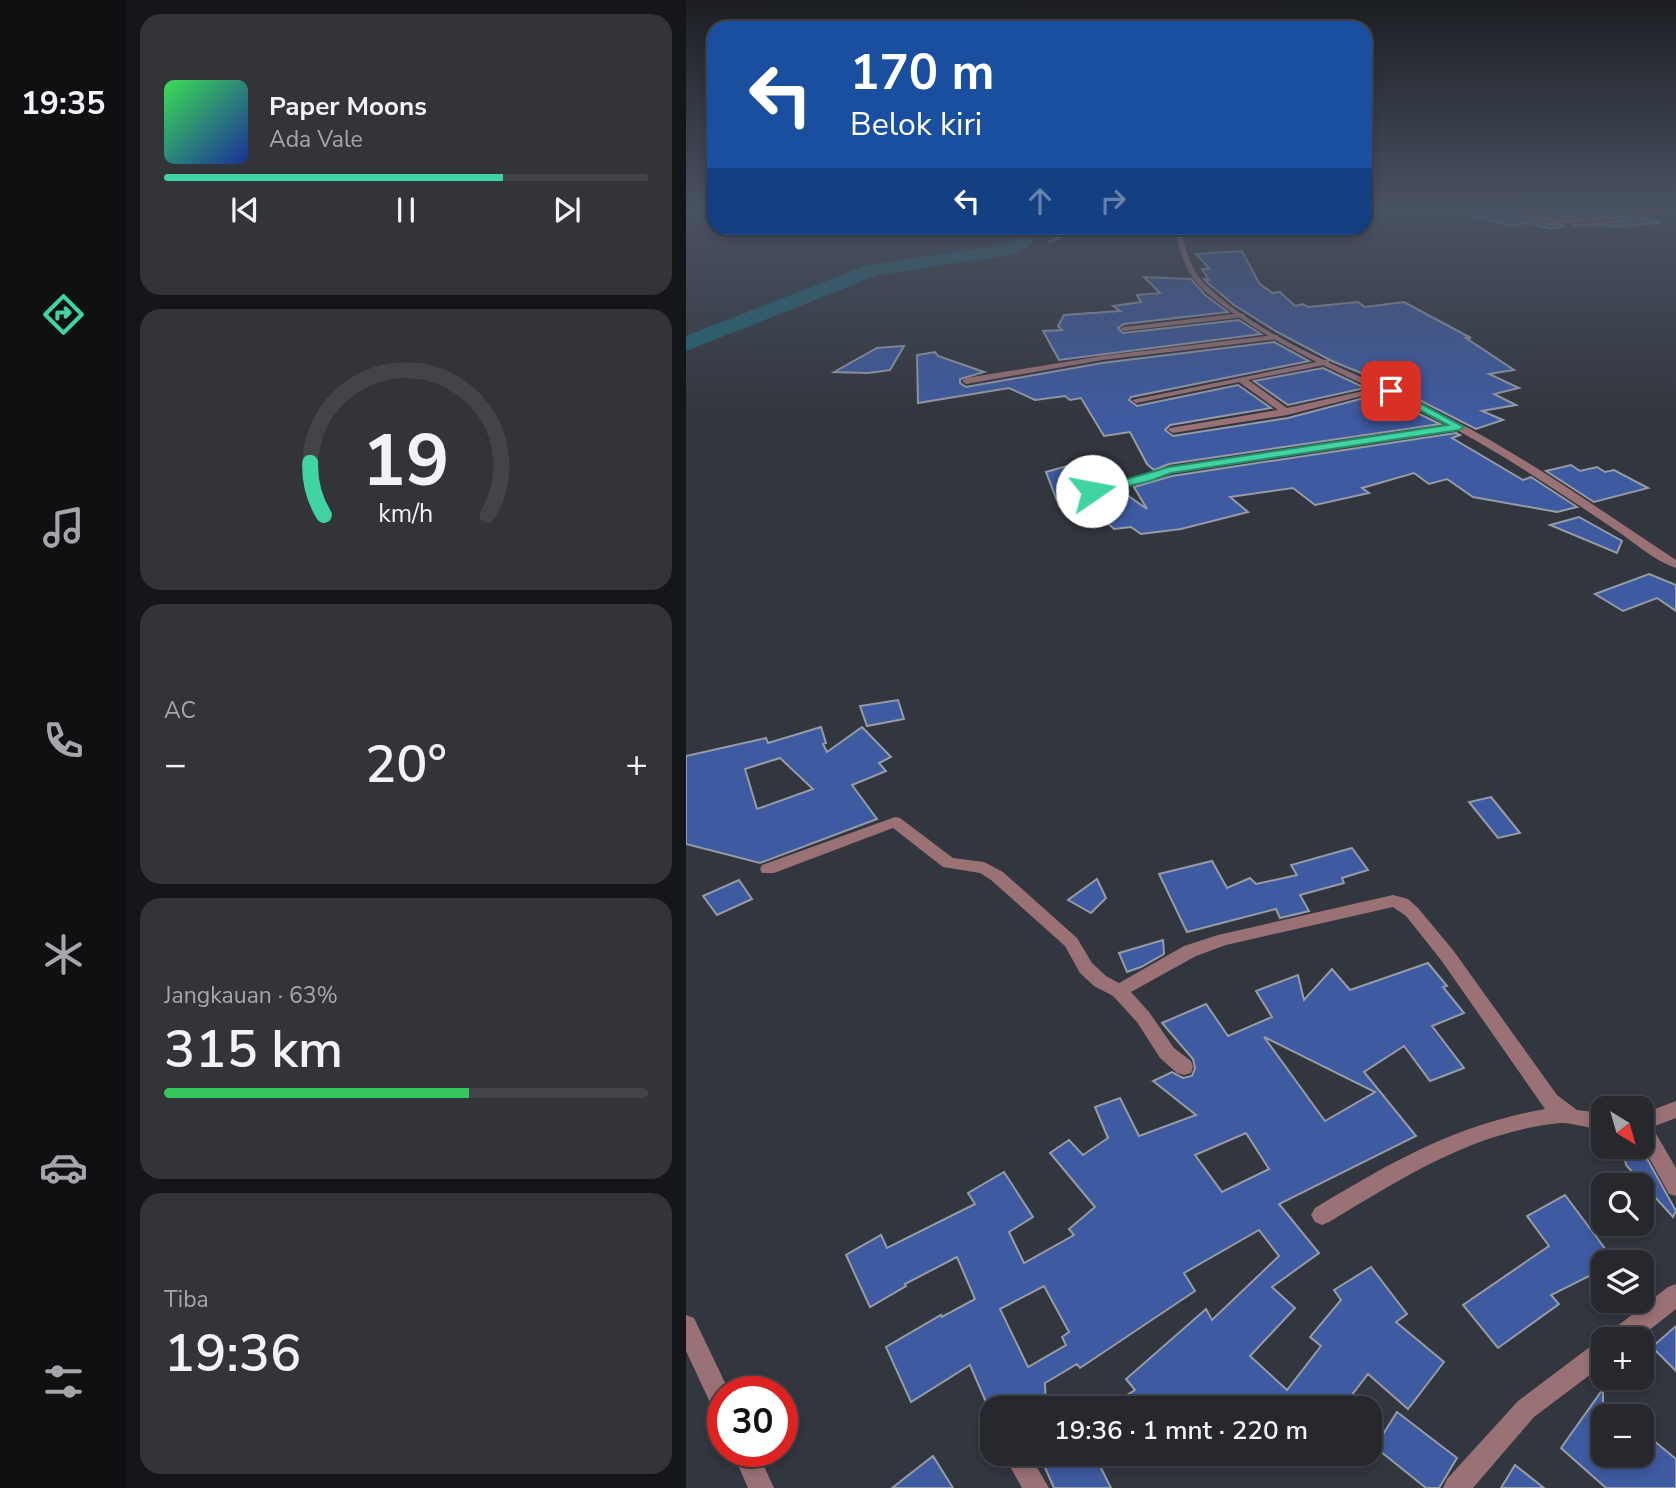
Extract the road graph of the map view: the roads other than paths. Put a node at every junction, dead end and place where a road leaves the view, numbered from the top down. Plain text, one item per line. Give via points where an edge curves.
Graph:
1 (1197, 277) edge
2 (1241, 315) junction
3 (1124, 329) dead end
4 (1275, 337) junction
5 (1326, 362) junction
6 (1242, 380) junction
7 (966, 381) dead end
8 (1387, 389) junction
9 (1136, 400) dead end
10 (1287, 412) junction
11 (1459, 427) junction
12 (1173, 430) dead end
13 (1092, 491) dead end
14 (1676, 565) edge
15 (768, 869) dead end
16 (1119, 991) junction
17 (1184, 1067) dead end
18 (1676, 1109) edge
19 (1563, 1114) junction
20 (1654, 1119) edge
21 (1591, 1121) edge
22 (1654, 1146) edge
23 (1676, 1187) edge
24 (1322, 1215) dead end
25 (1676, 1295) edge
26 (686, 1326) edge
27 (1635, 1327) edge
28 (1591, 1360) edge
29 (709, 1376) edge
30 (1022, 1466) edge
31 (751, 1467) edge
32 (761, 1488) edge
33 (1036, 1488) edge
34 (1455, 1488) edge

1 - 2 street
2 - 3 street
2 - 4 street
4 - 5 street
4 - 7 street via 1102,358
5 - 6 street
5 - 8 street
6 - 9 street
6 - 10 street
8 - 10 street
8 - 11 street
10 - 12 street
11 - 13 street via 1169,470
11 - 14 street
15 - 16 street via 895,822 949,863 984,868 997,876 1071,942 1093,975
16 - 17 street via 1167,1053
16 - 19 street via 1190,951 1224,939 1393,901 1402,903 1447,955
18 - 20 street
19 - 21 street
19 - 24 street via 1465,1138 1415,1160
22 - 23 street
25 - 27 street
26 - 29 street
28 - 34 street via 1526,1409
30 - 33 street
31 - 32 street

